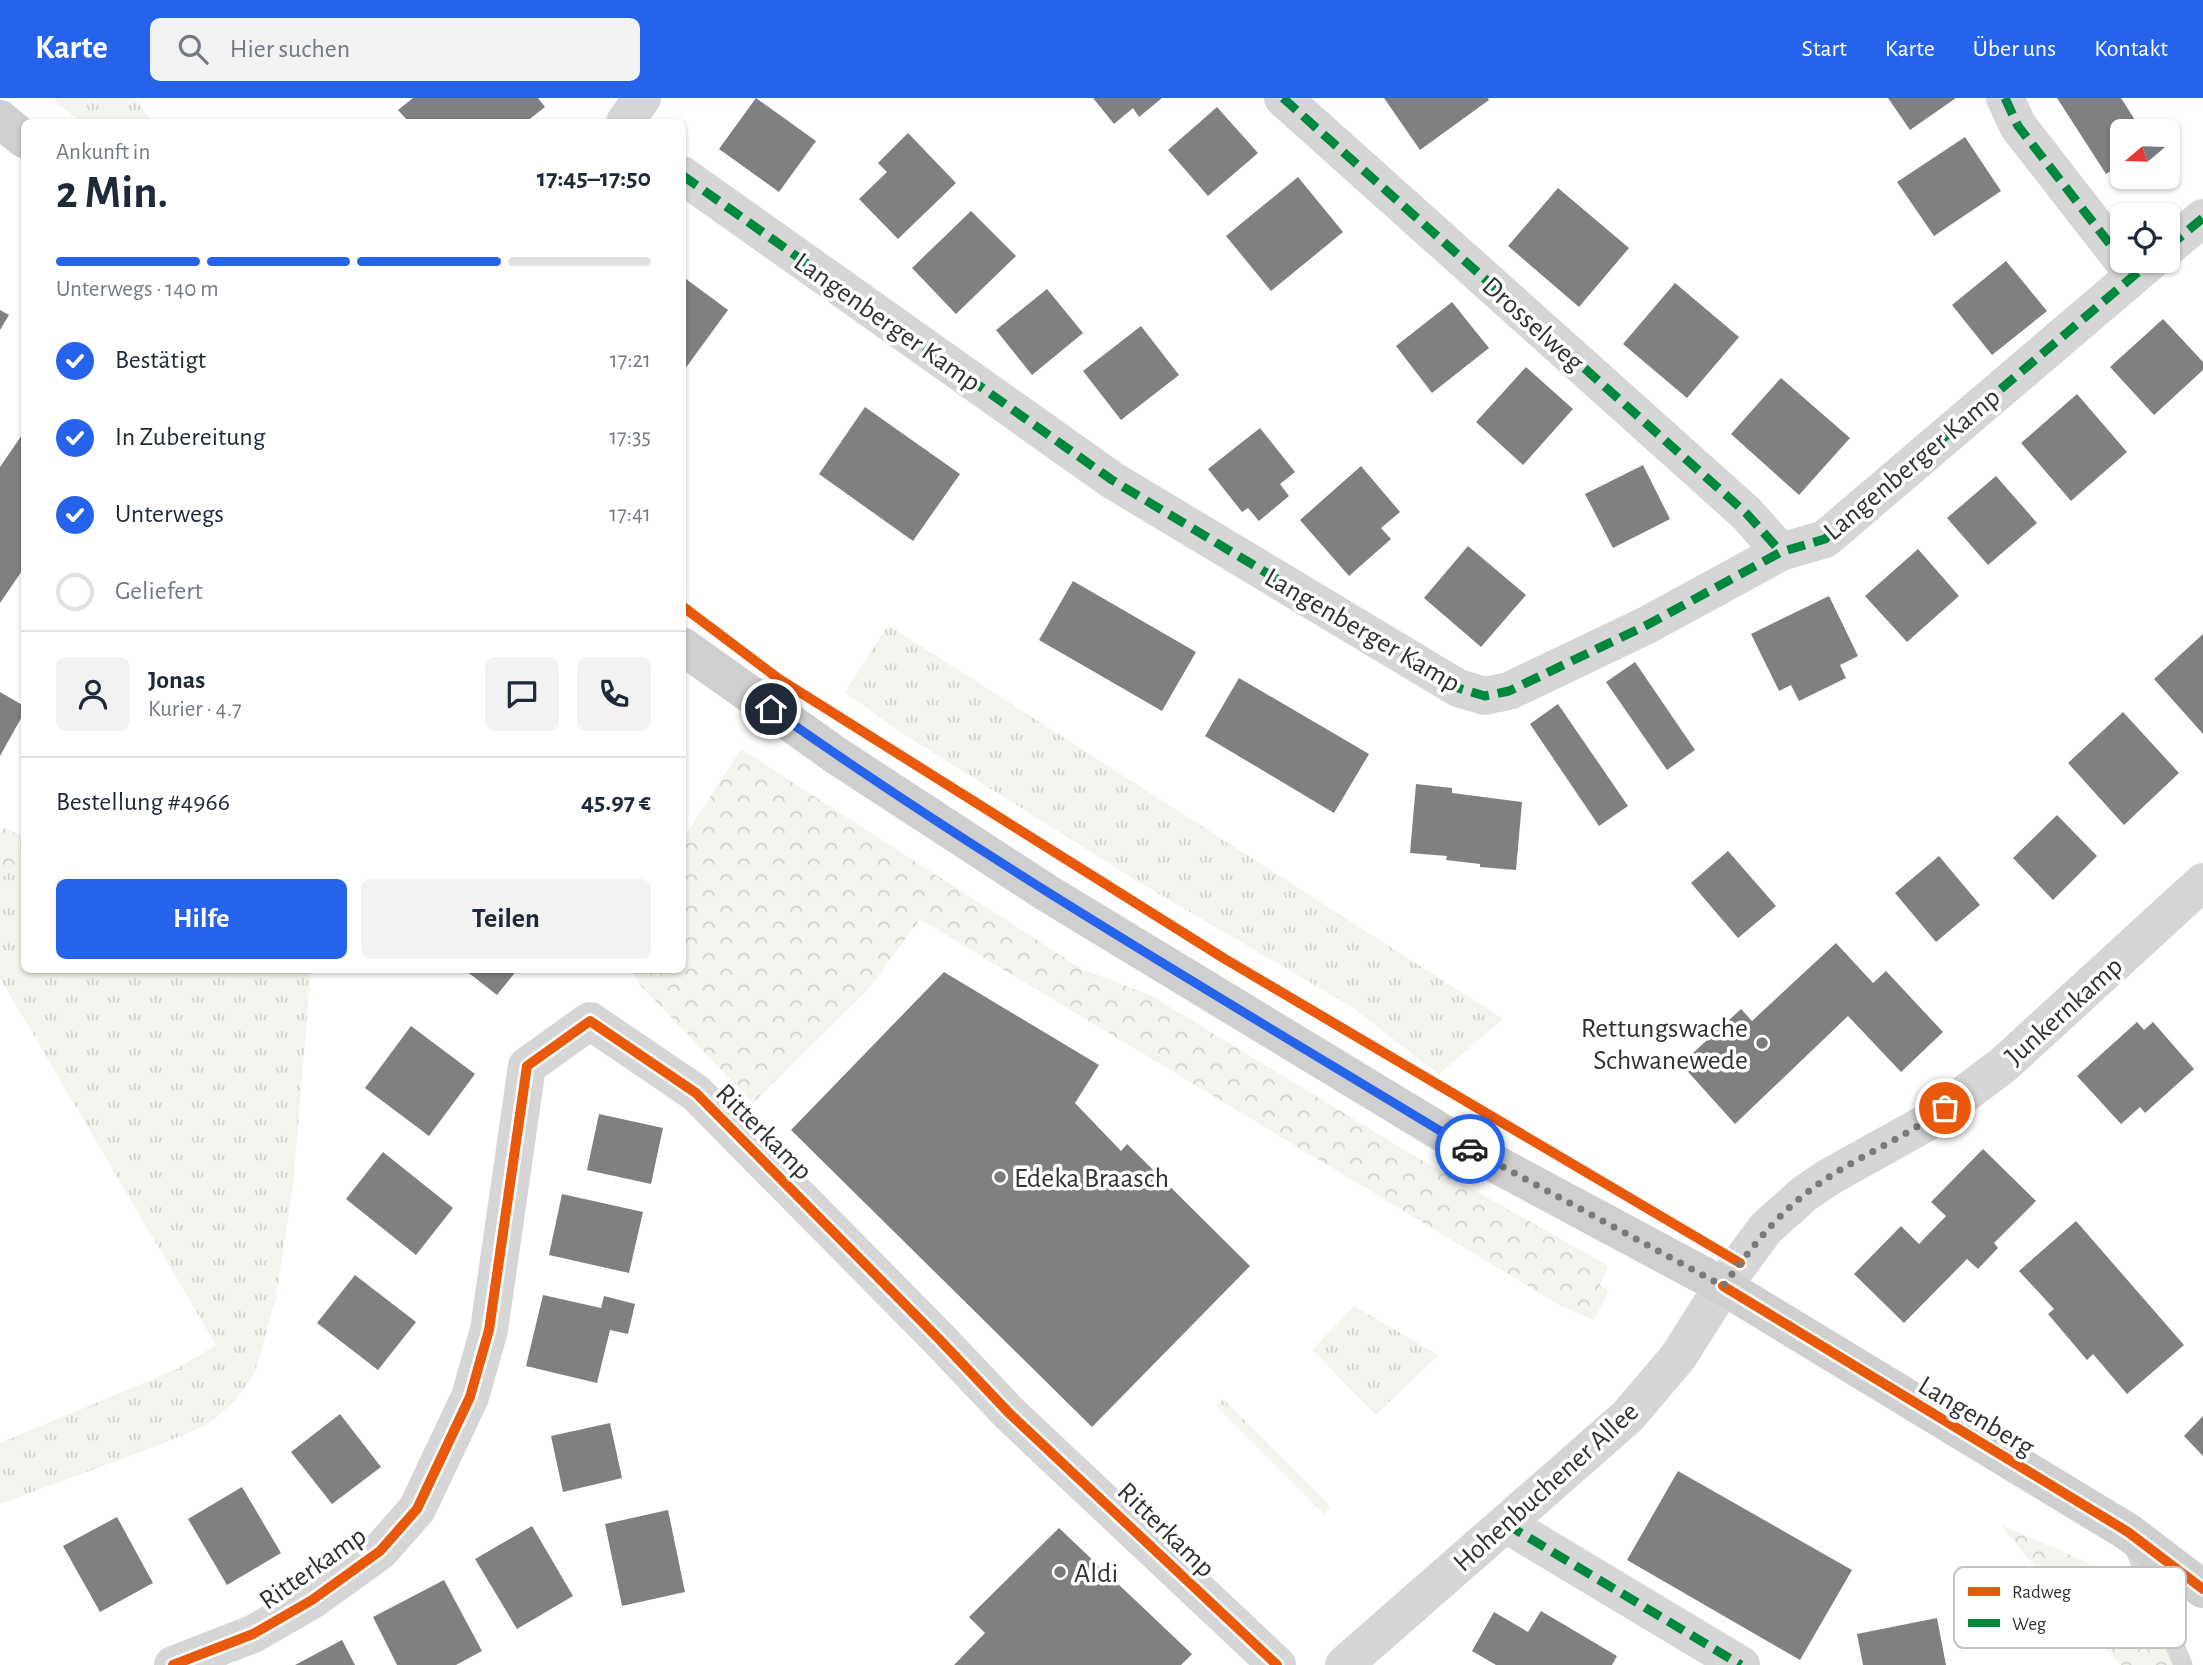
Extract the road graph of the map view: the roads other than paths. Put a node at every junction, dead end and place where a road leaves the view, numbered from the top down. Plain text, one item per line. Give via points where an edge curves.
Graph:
1 (642, 98) edge
2 (1283, 98) edge
3 (2004, 98) edge
4 (0, 119) edge
5 (627, 119) edge
6 (21, 136) edge
7 (686, 178) edge
8 (2203, 218) edge
9 (2110, 231) edge
10 (2180, 237) edge
11 (2136, 273) edge
12 (1781, 552) junction
13 (686, 649) edge
14 (2203, 882) edge
15 (1723, 1286) junction
16 (1506, 1524) junction
17 (2128, 1532) junction
18 (2142, 1567) edge
19 (2174, 1567) edge
20 (2186, 1576) edge
21 (2203, 1589) edge
22 (2176, 1648) edge
23 (173, 1665) edge
24 (1277, 1665) edge
25 (1344, 1665) edge
26 (1741, 1665) edge
27 (2183, 1665) edge

1 - 5 street
2 - 12 street, Drosselweg via 1746,513
3 - 9 street via 2018,126
4 - 6 main road
7 - 12 street, Langenberger Kamp via 1112,480 1458,688 1485,696 1509,691 1647,625
8 - 10 street
11 - 12 street, Langenberger Kamp via 1825,539
13 - 15 main road, Langenberg via 837,756 1047,893 1477,1154
14 - 15 street, Junkernkamp via 2003,1065 1926,1123 1804,1194 1766,1228
15 - 16 street, Hohenbuchener Allee via 1678,1357 1628,1416
15 - 17 main road, Langenberg
16 - 25 street, Hohenbuchener Allee
16 - 26 street
17 - 18 lane
17 - 19 main road, Langenberg
20 - 21 main road, Langenberg
22 - 27 lane
23 - 24 street, Ritterkamp via 253,1634 312,1600 380,1551 417,1509 470,1396 489,1330 527,1066 590,1021 696,1093 1009,1413

